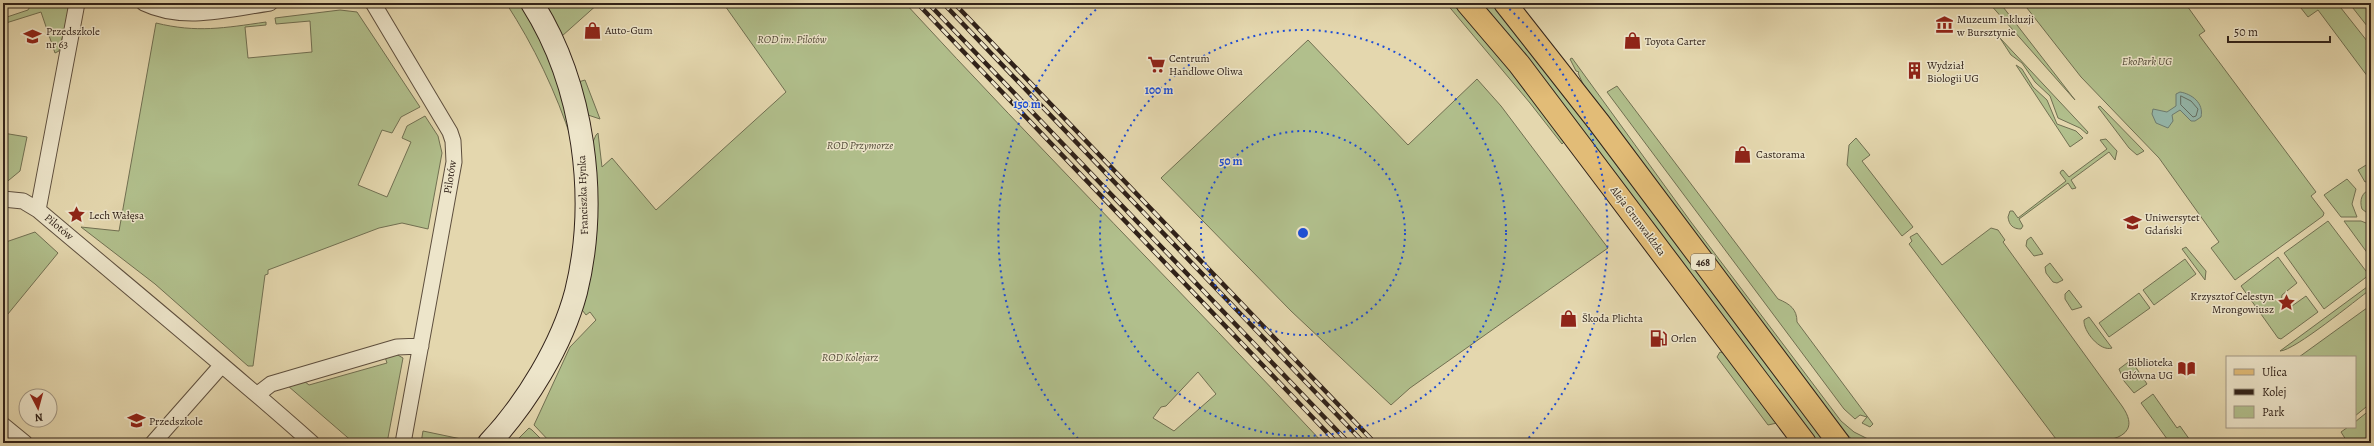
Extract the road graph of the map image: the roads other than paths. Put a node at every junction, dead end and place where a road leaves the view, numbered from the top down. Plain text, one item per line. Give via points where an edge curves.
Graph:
1 (77, 3) edge
2 (144, 3) edge
3 (270, 3) edge
4 (373, 3) edge
5 (532, 3) edge
6 (1467, 3) edge
7 (1505, 3) edge
8 (3, 199) edge
9 (38, 210) junction
10 (421, 346) junction
11 (221, 366) junction
12 (258, 394) junction
13 (3, 425) edge
14 (25, 443) edge
15 (153, 443) edge
16 (312, 443) edge
17 (403, 443) edge
18 (489, 443) edge
19 (1805, 443) edge
20 (1839, 443) edge

1 - 9 street, Pilotów
2 - 3 street via 178,13
4 - 10 street, Pilotów via 453,141 454,162
5 - 18 street, Franciszka Hynka via 556,52 572,96 578,124 585,187 584,250 575,294 545,365 509,420
6 - 19 main road, Aleja Grunwaldzka / 468 via 1519,64
7 - 20 main road, 468 via 1600,124
8 - 9 street via 23,201
9 - 11 street, Pilotów
10 - 12 street via 397,347 308,373 271,384
10 - 17 street, Pilotów
11 - 12 street, Pilotów
11 - 15 street
12 - 16 street, Pilotów
13 - 14 street

